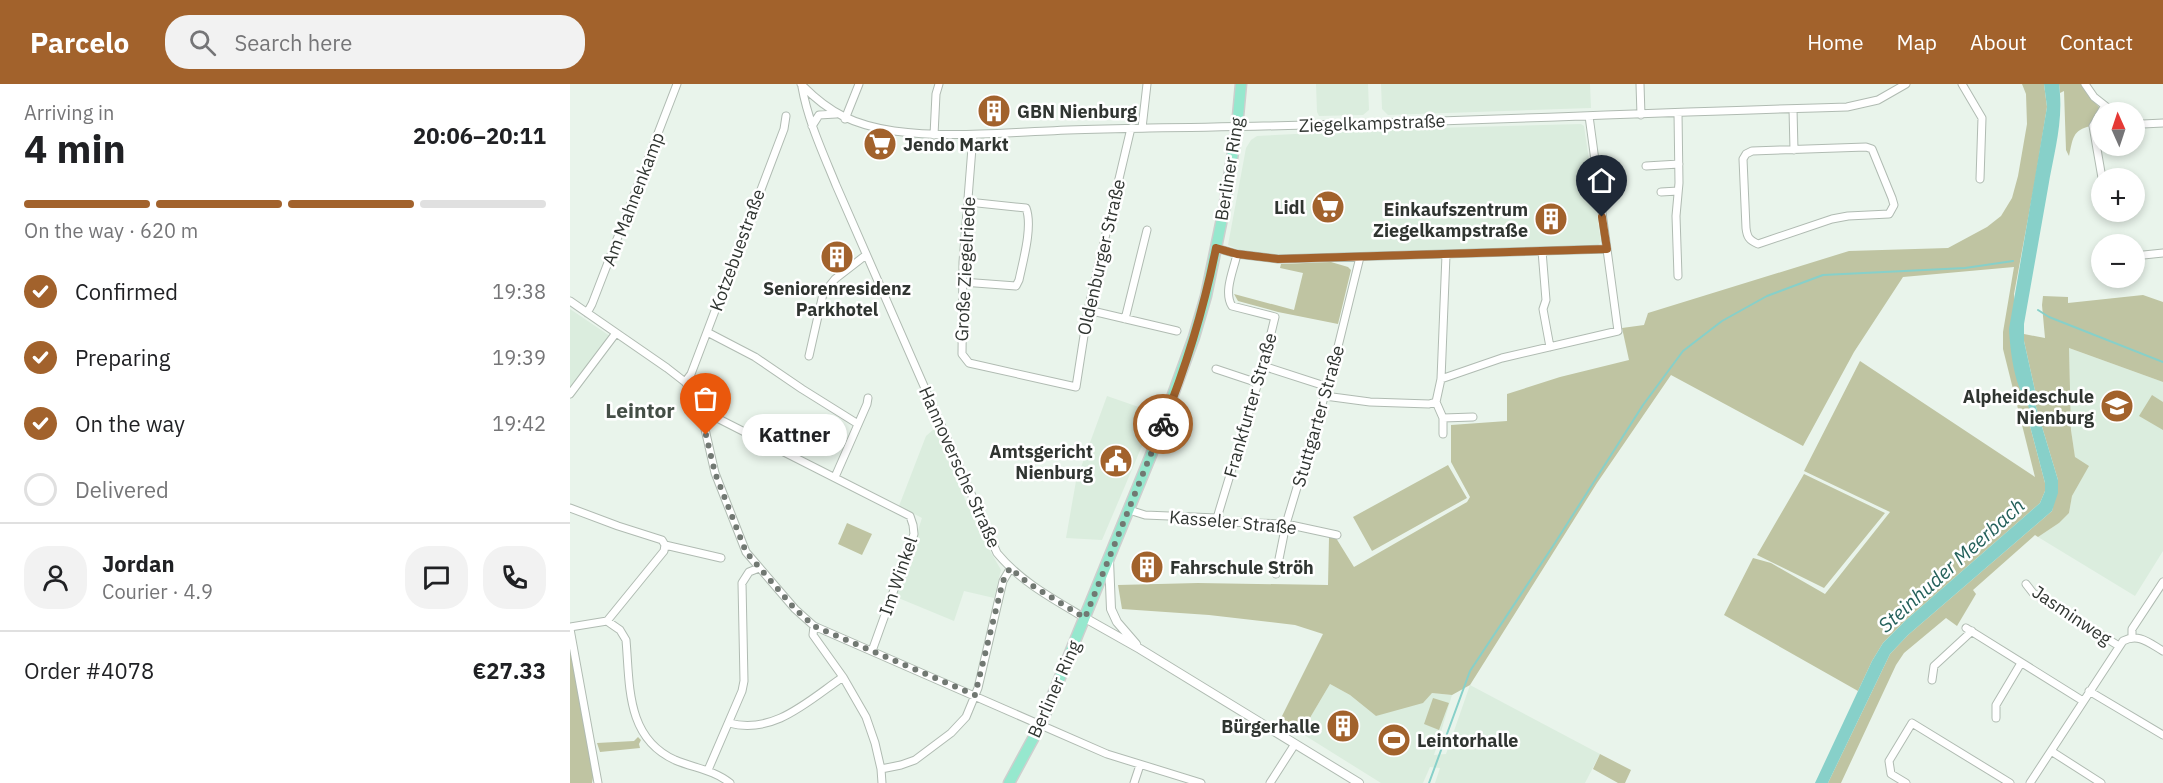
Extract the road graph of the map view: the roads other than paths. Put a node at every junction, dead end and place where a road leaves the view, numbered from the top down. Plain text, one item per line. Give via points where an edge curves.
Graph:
1 (677, 84) edge
2 (802, 84) edge
3 (860, 84) edge
4 (939, 84) edge
5 (1147, 84) edge
6 (1241, 84) edge
7 (1640, 84) edge
8 (1906, 84) edge
9 (1962, 84) edge
10 (2085, 84) edge
11 (2101, 102) edge
12 (1793, 109) junction
13 (1678, 113) junction
14 (836, 114) junction
15 (1641, 115) junction
16 (1589, 116) junction
17 (786, 117) dead end
18 (845, 119) junction
19 (2163, 123) edge
20 (2145, 124) edge
21 (812, 126) junction
22 (1237, 127) junction
23 (1131, 128) junction
24 (1142, 128) junction
25 (933, 135) junction
26 (973, 135) junction
27 (1794, 150) junction
28 (1679, 164) junction
29 (1646, 166) dead end
30 (1980, 179) dead end
31 (1678, 191) junction
32 (1661, 192) dead end
33 (968, 202) junction
34 (1147, 230) dead end
35 (1216, 248) junction
36 (1607, 249) junction
37 (1542, 251) junction
38 (2163, 253) edge
39 (1237, 254) junction
40 (866, 255) junction
41 (1446, 255) junction
42 (2145, 255) edge
43 (1360, 257) junction
44 (1678, 276) dead end
45 (962, 282) junction
46 (570, 301) edge
47 (1088, 310) junction
48 (587, 313) junction
49 (1125, 319) junction
50 (1178, 331) dead end
51 (707, 332) junction
52 (616, 333) junction
53 (1550, 346) junction
54 (808, 356) dead end
55 (1263, 366) junction
56 (1216, 369) dead end
57 (1441, 379) junction
58 (685, 382) junction
59 (1258, 383) junction
60 (1076, 387) joint
61 (1328, 387) junction
62 (570, 394) edge
63 (1325, 396) junction
64 (868, 398) dead end
65 (1436, 402) junction
66 (702, 416) junction
67 (1473, 417) dead end
68 (1443, 418) junction
69 (858, 424) junction
70 (1443, 434) dead end
71 (835, 477) junction
72 (570, 508) edge
73 (1129, 510) junction
74 (1217, 518) junction
75 (1286, 524) junction
76 (1337, 535) dead end
77 (665, 545) junction
78 (721, 558) dead end
79 (1109, 560) junction
80 (759, 568) junction
81 (1010, 568) junction
82 (1276, 574) dead end
83 (2163, 582) edge
84 (2026, 584) dead end
85 (1085, 618) junction
86 (607, 621) junction
87 (814, 626) junction
88 (570, 628) edge
89 (2132, 637) junction
90 (2119, 646) junction
91 (1140, 649) junction
92 (872, 651) junction
93 (2163, 651) edge
94 (2021, 663) junction
95 (843, 677) junction
96 (1932, 680) dead end
97 (2089, 691) junction
98 (975, 695) junction
99 (2083, 700) junction
100 (1996, 718) dead end
101 (729, 723) junction
102 (1041, 724) junction
103 (2163, 735) edge
104 (1295, 744) junction
105 (2050, 751) junction
106 (1140, 765) junction
107 (881, 769) junction
108 (708, 771) junction
109 (598, 783) edge
110 (730, 783) edge
111 (882, 783) edge
112 (1009, 783) edge
113 (1134, 783) edge
114 (1200, 783) edge
115 (1270, 783) edge
116 (1359, 783) edge
117 (1906, 783) edge
118 (2010, 783) edge
119 (2030, 783) edge
120 (2101, 783) edge

1 - 48 street, Am Mahnenkamp
2 - 14 street, Ziegelkampstraße
2 - 21 street, Hannoversche Straße
3 - 18 street
4 - 25 street
5 - 24 street
6 - 22 main road, Berliner Ring
7 - 15 street
8 - 12 street, Ziegelkampstraße via 1878,100 1857,106
9 - 30 street via 1982,118
10 - 11 street
12 - 13 street, Ziegelkampstraße
12 - 27 street
13 - 15 street, Ziegelkampstraße
13 - 28 street
14 - 18 street, Ziegelkampstraße
14 - 21 street via 819,116
15 - 16 street, Ziegelkampstraße
16 - 22 street, Ziegelkampstraße
16 - 36 street
17 - 51 street, Kotzebuestraße
18 - 25 street, Ziegelkampstraße
19 - 20 street
21 - 40 street, Hannoversche Straße
22 - 24 street, Ziegelkampstraße
22 - 35 main road, Berliner Ring
23 - 24 street, Ziegelkampstraße
23 - 26 street, Ziegelkampstraße
23 - 47 street, Oldenburger Straße
25 - 26 street, Ziegelkampstraße
26 - 33 street, Große Ziegelriede
27 - 27 street via 1872,148 1892,198 1892,210 1889,214 1832,219 1758,244 1750,241 1743,159 1752,151
28 - 29 street
28 - 31 street
31 - 32 street
31 - 44 street
33 - 45 street, Große Ziegelriede
33 - 45 street via 1026,208 1027,234 1016,286
34 - 49 street
35 - 39 street
35 - 73 main road, Berliner Ring via 1194,337
36 - 37 street
36 - 53 street via 1618,331
37 - 41 street
37 - 53 street via 1546,300 1543,309
38 - 42 street
39 - 43 street via 1278,259
39 - 55 street, Frankfurter Straße via 1229,289 1232,306 1275,317
40 - 54 street via 835,279 824,294
40 - 81 street, Hannoversche Straße via 985,528 997,553
41 - 43 street
41 - 57 street
43 - 61 street, Stuttgarter Straße
45 - 60 street, Große Ziegelriede via 962,354 966,361
46 - 48 street
47 - 49 street
47 - 60 street, Oldenburger Straße
48 - 52 street
49 - 50 street
51 - 58 street, Kotzebuestraße
51 - 69 street via 755,357
52 - 58 street
52 - 62 street
53 - 57 street
55 - 59 street, Frankfurter Straße
55 - 61 street
56 - 59 street
57 - 65 street
58 - 66 street
59 - 74 street, Frankfurter Straße
61 - 63 street, Stuttgarter Straße
63 - 65 street via 1370,402
63 - 75 street, Stuttgarter Straße
64 - 69 street
65 - 68 street
66 - 71 street, Im Winkel via 713,416
66 - 80 street via 715,473 746,552
67 - 68 street
68 - 70 street
69 - 71 street
71 - 92 street, Im Winkel via 910,516 914,525
72 - 77 street via 662,540
73 - 74 street, Kasseler Straße via 1145,516
73 - 79 main road, Berliner Ring
74 - 75 street, Kasseler Straße via 1224,522
75 - 76 street, Kasseler Straße
75 - 82 street, Stuttgarter Straße
77 - 78 street
77 - 86 street
79 - 85 main road, Berliner Ring
79 - 91 street, Berliner Ring via 1111,609
80 - 87 street
80 - 101 street via 749,572 742,583 744,681
81 - 85 street, Hannoversche Straße
81 - 98 street via 1003,581
83 - 89 street via 2132,629
84 - 90 street, Jasminweg via 2033,593
85 - 91 street, Hannoversche Straße
85 - 102 main road, Berliner Ring
86 - 88 street
86 - 108 street via 626,640 634,712 648,742 660,753
87 - 92 street
87 - 95 street via 813,635
88 - 109 street
89 - 90 street
89 - 93 street
90 - 97 street
91 - 104 street, Hannoversche Straße
92 - 98 street
94 - 96 street via 1969,630 1934,666
94 - 99 street
94 - 100 street via 1996,705
95 - 101 street via 776,721 752,726
95 - 107 street via 866,717
97 - 99 street
97 - 103 street
98 - 102 street
98 - 107 street via 962,722 944,739 910,762
99 - 105 street
101 - 108 street
102 - 106 street
102 - 112 main road, Berliner Ring
104 - 115 street
104 - 116 street, Hannoversche Straße
105 - 119 street
105 - 120 street
106 - 113 street
106 - 114 street
107 - 111 street
108 - 110 street
117 - 118 street via 1891,774 1888,761 1912,723

